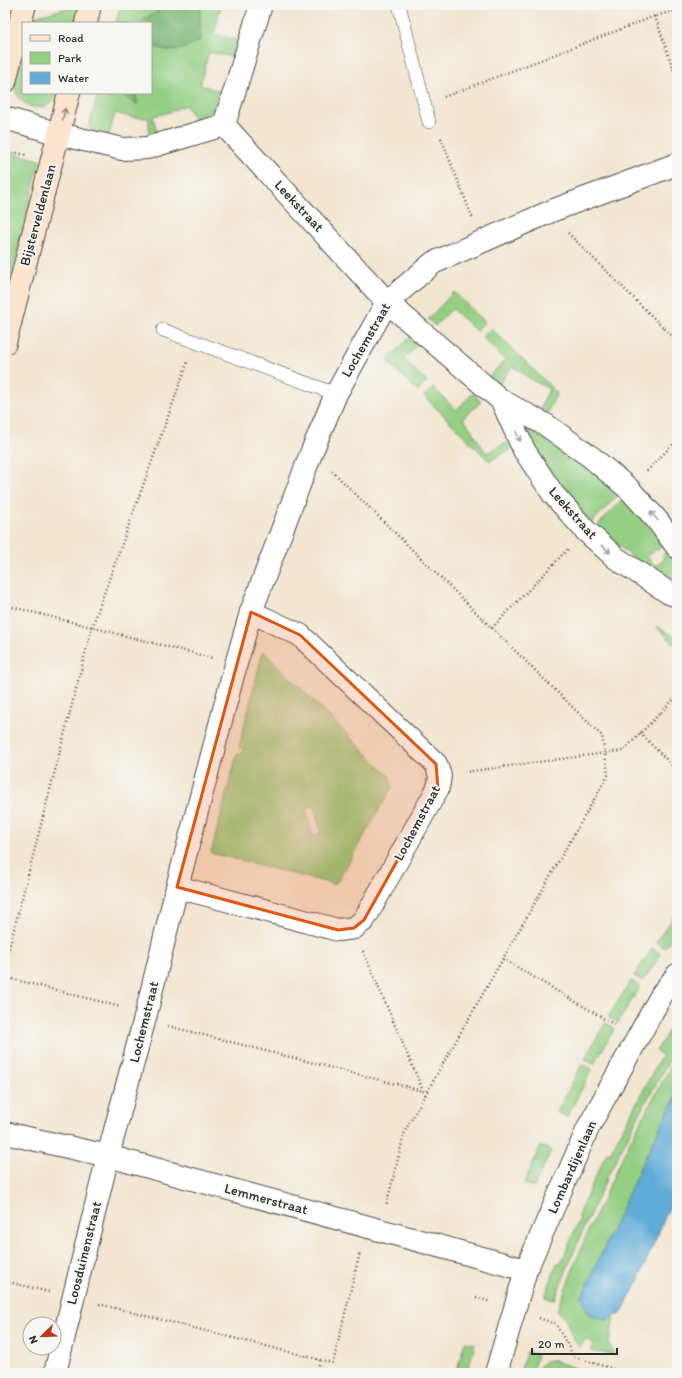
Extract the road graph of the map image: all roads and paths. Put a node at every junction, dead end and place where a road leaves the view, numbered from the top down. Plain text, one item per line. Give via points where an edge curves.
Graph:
1 (25, 5) edge
2 (90, 5) edge
3 (261, 5) edge
4 (399, 5) edge
5 (677, 10) edge
6 (655, 16) junction
7 (86, 22) edge
8 (677, 80) edge
9 (5, 82) edge
10 (69, 94) edge
11 (425, 104) junction
12 (5, 118) edge
13 (429, 122) joint
14 (224, 125) junction
15 (59, 134) junction
16 (677, 164) edge
17 (554, 210) junction
18 (482, 241) junction
19 (387, 302) junction
20 (163, 330) dead end
21 (677, 341) edge
22 (194, 342) junction
23 (5, 343) edge
24 (336, 394) junction
25 (502, 401) junction
26 (677, 440) edge
27 (312, 451) junction
28 (629, 489) junction
29 (586, 531) junction
30 (677, 547) edge
31 (677, 596) edge
32 (5, 605) edge
33 (251, 612) junction
34 (92, 627) junction
35 (492, 628) junction
36 (236, 664) junction
37 (677, 696) edge
38 (640, 733) junction
39 (605, 753) junction
40 (677, 770) edge
41 (440, 776) junction
42 (177, 887) junction
43 (354, 928) junction
44 (503, 959) junction
45 (5, 964) edge
46 (677, 975) edge
47 (5, 977) edge
48 (146, 1017) junction
49 (638, 1039) junction
50 (423, 1091) junction
51 (425, 1095) junction
52 (5, 1133) edge
53 (108, 1156) junction
54 (373, 1228) junction
55 (526, 1270) junction
56 (5, 1281) edge
57 (73, 1298) junction
58 (515, 1309) junction
59 (320, 1360) junction
60 (55, 1373) edge
61 (317, 1373) edge
62 (496, 1373) edge
63 (627, 1373) edge

1 - 9 street
2 - 7 street
3 - 14 street
4 - 11 lane
5 - 6 path
6 - 8 path
6 - 11 path
15 -> 10 street, Bijsterveldenlaan
11 - 13 lane
12 - 15 street
13 - 18 path via 435,120
14 - 15 street via 147,148 122,149
14 - 19 street, Leekstraat
15 - 23 street, Bijsterveldenlaan
16 - 17 street, Lochemstraat
17 - 18 street, Lochemstraat
17 - 21 path via 561,227
18 - 19 street, Lochemstraat via 433,263
19 - 24 street, Lochemstraat
19 - 25 street, Leekstraat
20 - 22 lane
22 - 24 lane
22 - 34 path
24 - 27 street, Lochemstraat
25 - 28 street, Leekstraat via 546,425 591,456
25 -> 29 street, Leekstraat via 524,450 553,494
26 - 28 path
27 - 33 street, Lochemstraat
27 - 35 path
30 -> 28 street, Leekstraat
29 -> 31 street, Leekstraat via 616,558
29 - 35 path
32 - 34 path
33 - 36 street, Lochemstraat
33 - 41 street, Lochemstraat via 300,635 436,764
34 - 36 path
34 - 45 path
35 - 39 path via 602,736
36 - 42 street, Lochemstraat
37 - 38 path
38 - 39 path via 623,750
38 - 40 path
39 - 41 path
39 - 44 path via 608,775
41 - 43 street, Lochemstraat via 438,788 415,830 364,920
42 - 43 street via 338,930
42 - 48 street, Lochemstraat
43 - 50 path
44 - 49 path
44 - 51 path
46 - 49 street, Lombardijenlaan via 662,994
47 - 48 path
48 - 50 path
48 - 53 street, Lochemstraat
49 - 55 street, Lombardijenlaan via 589,1126
50 - 51 path
51 - 54 path via 405,1131
52 - 53 street, Lemmerstraat
53 - 54 street, Lemmerstraat
53 - 57 street, Loosduinenstraat
54 - 55 street, Lemmerstraat
54 - 59 path via 332,1363
55 - 58 street, Lombardijenlaan
56 - 57 path
57 - 59 path
57 - 60 street, Loosduinenstraat
58 - 62 street, Lombardijenlaan
58 - 63 path via 556,1324 574,1357
59 - 61 path

